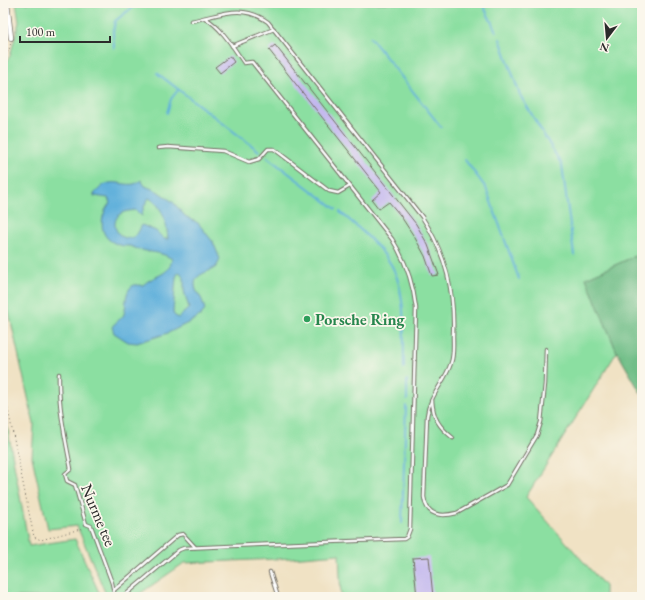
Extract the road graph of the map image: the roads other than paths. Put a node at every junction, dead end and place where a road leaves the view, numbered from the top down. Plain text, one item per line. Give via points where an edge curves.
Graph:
1 (7, 3) edge
2 (205, 18) junction
3 (191, 21) dead end
4 (274, 29) junction
5 (11, 38) road end
6 (232, 46) junction
7 (158, 148) dead end
8 (350, 186) junction
9 (546, 349) dead end
10 (59, 374) dead end
11 (432, 399) junction
12 (453, 438) dead end
13 (195, 548) junction
14 (270, 572) dead end
15 (114, 590) junction
16 (115, 597) edge
17 (123, 597) edge
18 (278, 597) edge

1 - 5 street
2 - 3 lane
2 - 4 lane via 231,11 246,11 262,18
2 - 6 lane via 213,22
4 - 6 lane
4 - 11 lane via 422,217 445,263 453,304 452,361
6 - 8 lane via 244,63 252,62
7 - 8 lane via 223,151 250,162 259,159 268,149 274,149 329,191 338,193
8 - 13 lane via 399,250 411,278 414,293 416,308 409,533 404,539
9 - 11 lane via 541,422 528,450 507,485 465,510 448,515 433,513 425,502 427,416
10 - 15 lane, Nurme tee via 58,390 71,469 66,474 67,481 75,485 86,524 91,526
11 - 12 lane via 437,422
13 - 15 lane via 182,534 178,535
13 - 17 lane via 179,550
14 - 18 lane
15 - 16 lane, Nurme tee

